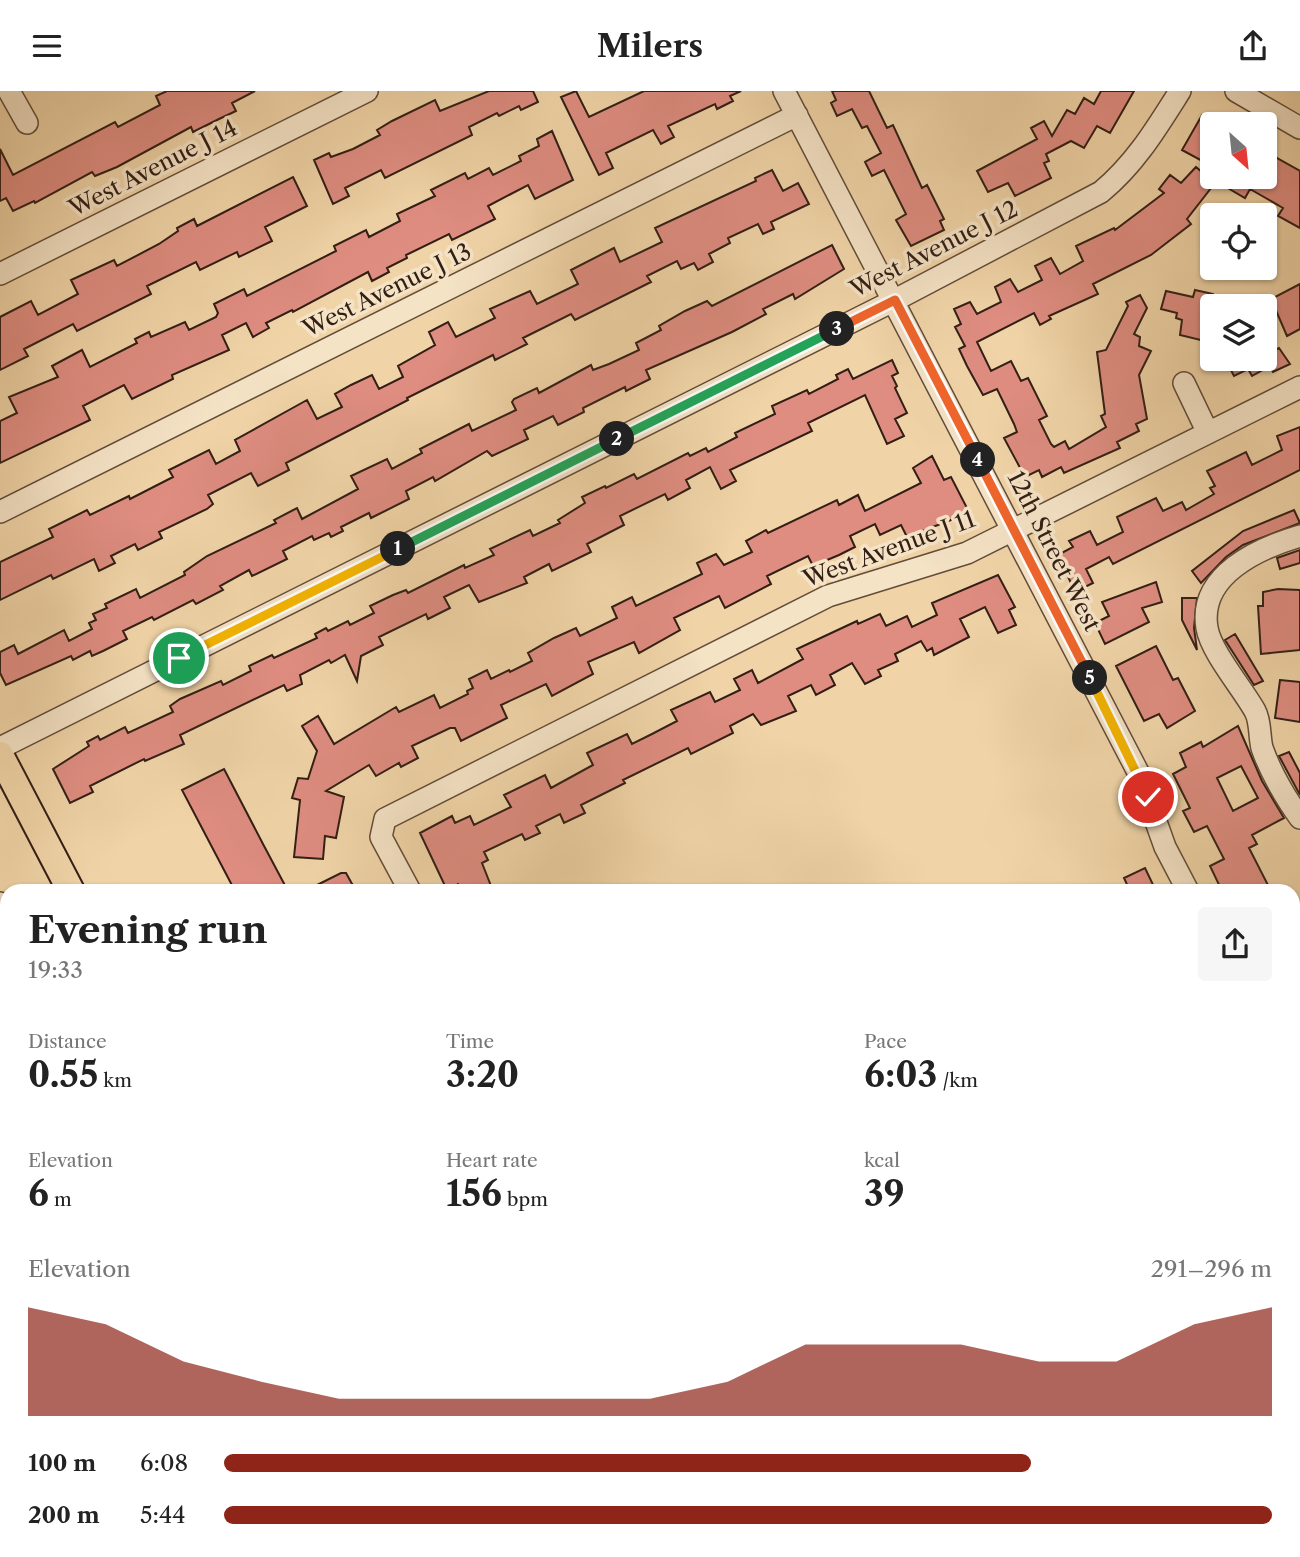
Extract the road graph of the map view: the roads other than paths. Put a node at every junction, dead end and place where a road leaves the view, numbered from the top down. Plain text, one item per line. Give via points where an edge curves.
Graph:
1 (9, 91) edge
2 (367, 91) edge
3 (784, 91) edge
4 (1180, 91) edge
5 (1236, 91) edge
6 (797, 115) junction
7 (27, 123) dead end
8 (1300, 128) edge
9 (0, 274) edge
10 (895, 300) junction
11 (1184, 383) dead end
12 (1300, 387) edge
13 (1208, 433) junction
14 (0, 512) edge
15 (1014, 530) junction
16 (1300, 536) edge
17 (0, 748) edge
18 (0, 755) edge
19 (1300, 818) edge
20 (67, 884) edge
21 (406, 884) edge
22 (1184, 884) edge

1 - 7 street
2 - 9 street, West Avenue J 14
3 - 6 street, 12th Street West
4 - 10 street, West Avenue J 12 via 1140,154 1101,192
5 - 8 street
6 - 10 street, 12th Street West
6 - 14 street, West Avenue J 13
10 - 15 street, 12th Street West
10 - 17 street, West Avenue J 12
11 - 13 street
12 - 13 street, West Avenue J 11
13 - 15 street, West Avenue J 11
15 - 21 street, West Avenue J 11 via 967,554 828,596 385,819 381,837
15 - 22 street, 12th Street West via 1139,774
16 - 19 street via 1265,547 1238,565 1217,584 1207,602 1207,630 1257,714 1262,748
18 - 20 main road

